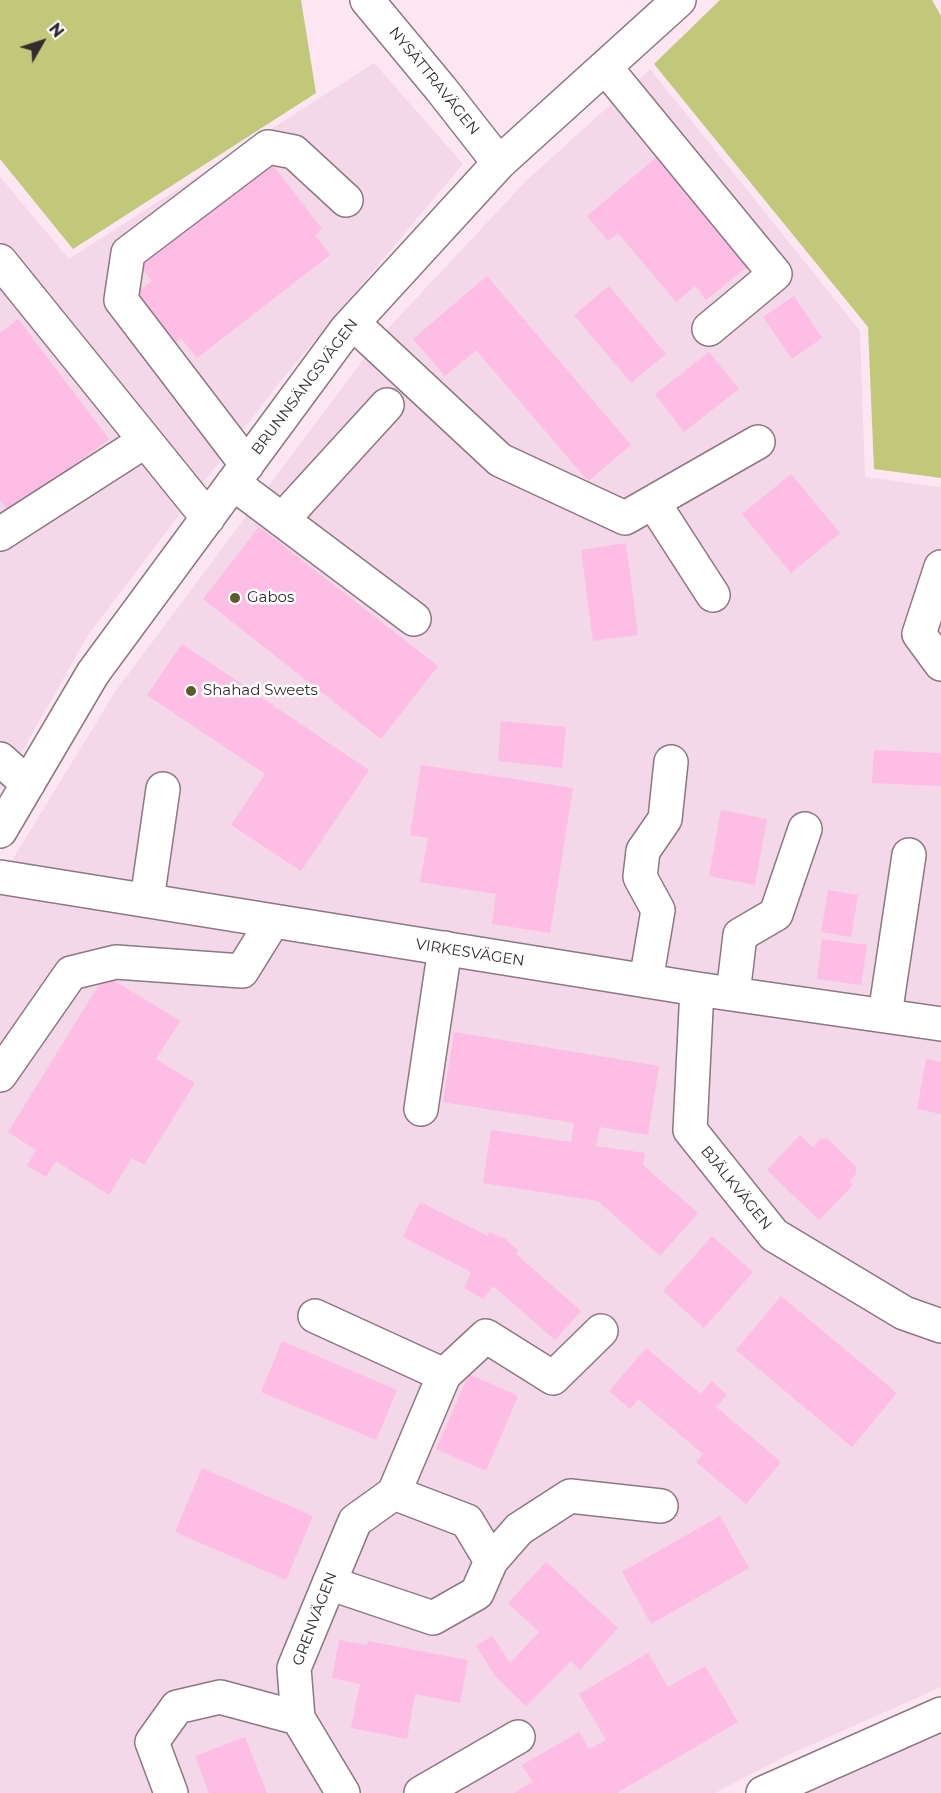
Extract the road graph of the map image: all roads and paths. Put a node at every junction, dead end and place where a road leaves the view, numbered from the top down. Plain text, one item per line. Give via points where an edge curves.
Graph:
1 (367, 0) edge
2 (678, 0) edge
3 (605, 67) junction
4 (499, 163) junction
5 (346, 200) dead end
6 (0, 261) edge
7 (353, 323) junction
8 (709, 329) dead end
9 (387, 405) dead end
10 (145, 441) junction
11 (758, 442) dead end
12 (240, 474) junction
13 (653, 502) junction
14 (208, 518) junction
15 (282, 520) junction
16 (0, 534) edge
17 (941, 567) edge
18 (713, 595) dead end
19 (414, 619) dead end
20 (941, 664) edge
21 (0, 759) edge
22 (671, 762) dead end
23 (28, 784) junction
24 (163, 789) dead end
25 (805, 829) dead end
26 (0, 831) edge
27 (909, 855) dead end
28 (0, 877) edge
29 (147, 900) junction
30 (273, 921) junction
31 (445, 948) junction
32 (646, 981) junction
33 (697, 989) junction
34 (733, 994) junction
35 (885, 1015) junction
36 (941, 1024) edge
37 (0, 1075) edge
38 (421, 1109) dead end
39 (315, 1316) dead end
40 (941, 1326) edge
41 (601, 1331) dead end
42 (444, 1375) junction
43 (394, 1493) junction
44 (661, 1506) dead end
45 (491, 1561) junction
46 (329, 1583) junction
47 (941, 1714) edge
48 (298, 1718) junction
49 (518, 1737) dead end
50 (171, 1793) edge
51 (344, 1793) edge
52 (421, 1793) edge
53 (763, 1793) edge

1 - 4 street, NYSÄTTRAVÄGEN
2 - 3 street, BRUNNSÄNGSVÄGEN
3 - 4 street, BRUNNSÄNGSVÄGEN
3 - 8 street via 776,274
4 - 7 street, BRUNNSÄNGSVÄGEN
5 - 12 street via 294,152 268,147 128,253 121,300
6 - 10 street
7 - 12 street, BRUNNSÄNGSVÄGEN
7 - 13 street via 500,460 625,518
9 - 15 street
10 - 14 street
10 - 16 street
11 - 13 street
12 - 14 street, BRUNNSÄNGSVÄGEN
12 - 15 street
13 - 18 street
14 - 23 street, BRUNNSÄNGSVÄGEN via 93,673
15 - 19 street
17 - 20 street via 919,634
21 - 23 street
22 - 32 street via 665,819 644,851 640,877 658,910
23 - 26 street, BRUNNSÄNGSVÄGEN
24 - 29 street
25 - 34 street via 776,914 740,935
27 - 35 street
28 - 29 street, VIRKESVÄGEN
29 - 30 street, VIRKESVÄGEN
30 - 31 street, VIRKESVÄGEN
30 - 37 street via 243,971 116,962 71,973
31 - 32 street, VIRKESVÄGEN
31 - 38 street
32 - 33 street, VIRKESVÄGEN
33 - 34 street, VIRKESVÄGEN
33 - 40 street, BJÄLKVÄGEN via 690,1130 774,1234 904,1313
34 - 35 street, VIRKESVÄGEN
35 - 36 street, VIRKESVÄGEN
39 - 42 street
41 - 42 street via 553,1378 486,1336
42 - 43 street
43 - 45 street via 467,1521
43 - 46 street, GRENVÄGEN via 355,1521
44 - 45 street via 570,1496 519,1529
45 - 46 street via 477,1593 433,1618
46 - 48 street, GRENVÄGEN via 294,1668
47 - 53 street
48 - 50 street via 220,1697 177,1707 152,1742
48 - 51 street, GRENVÄGEN
49 - 52 street

